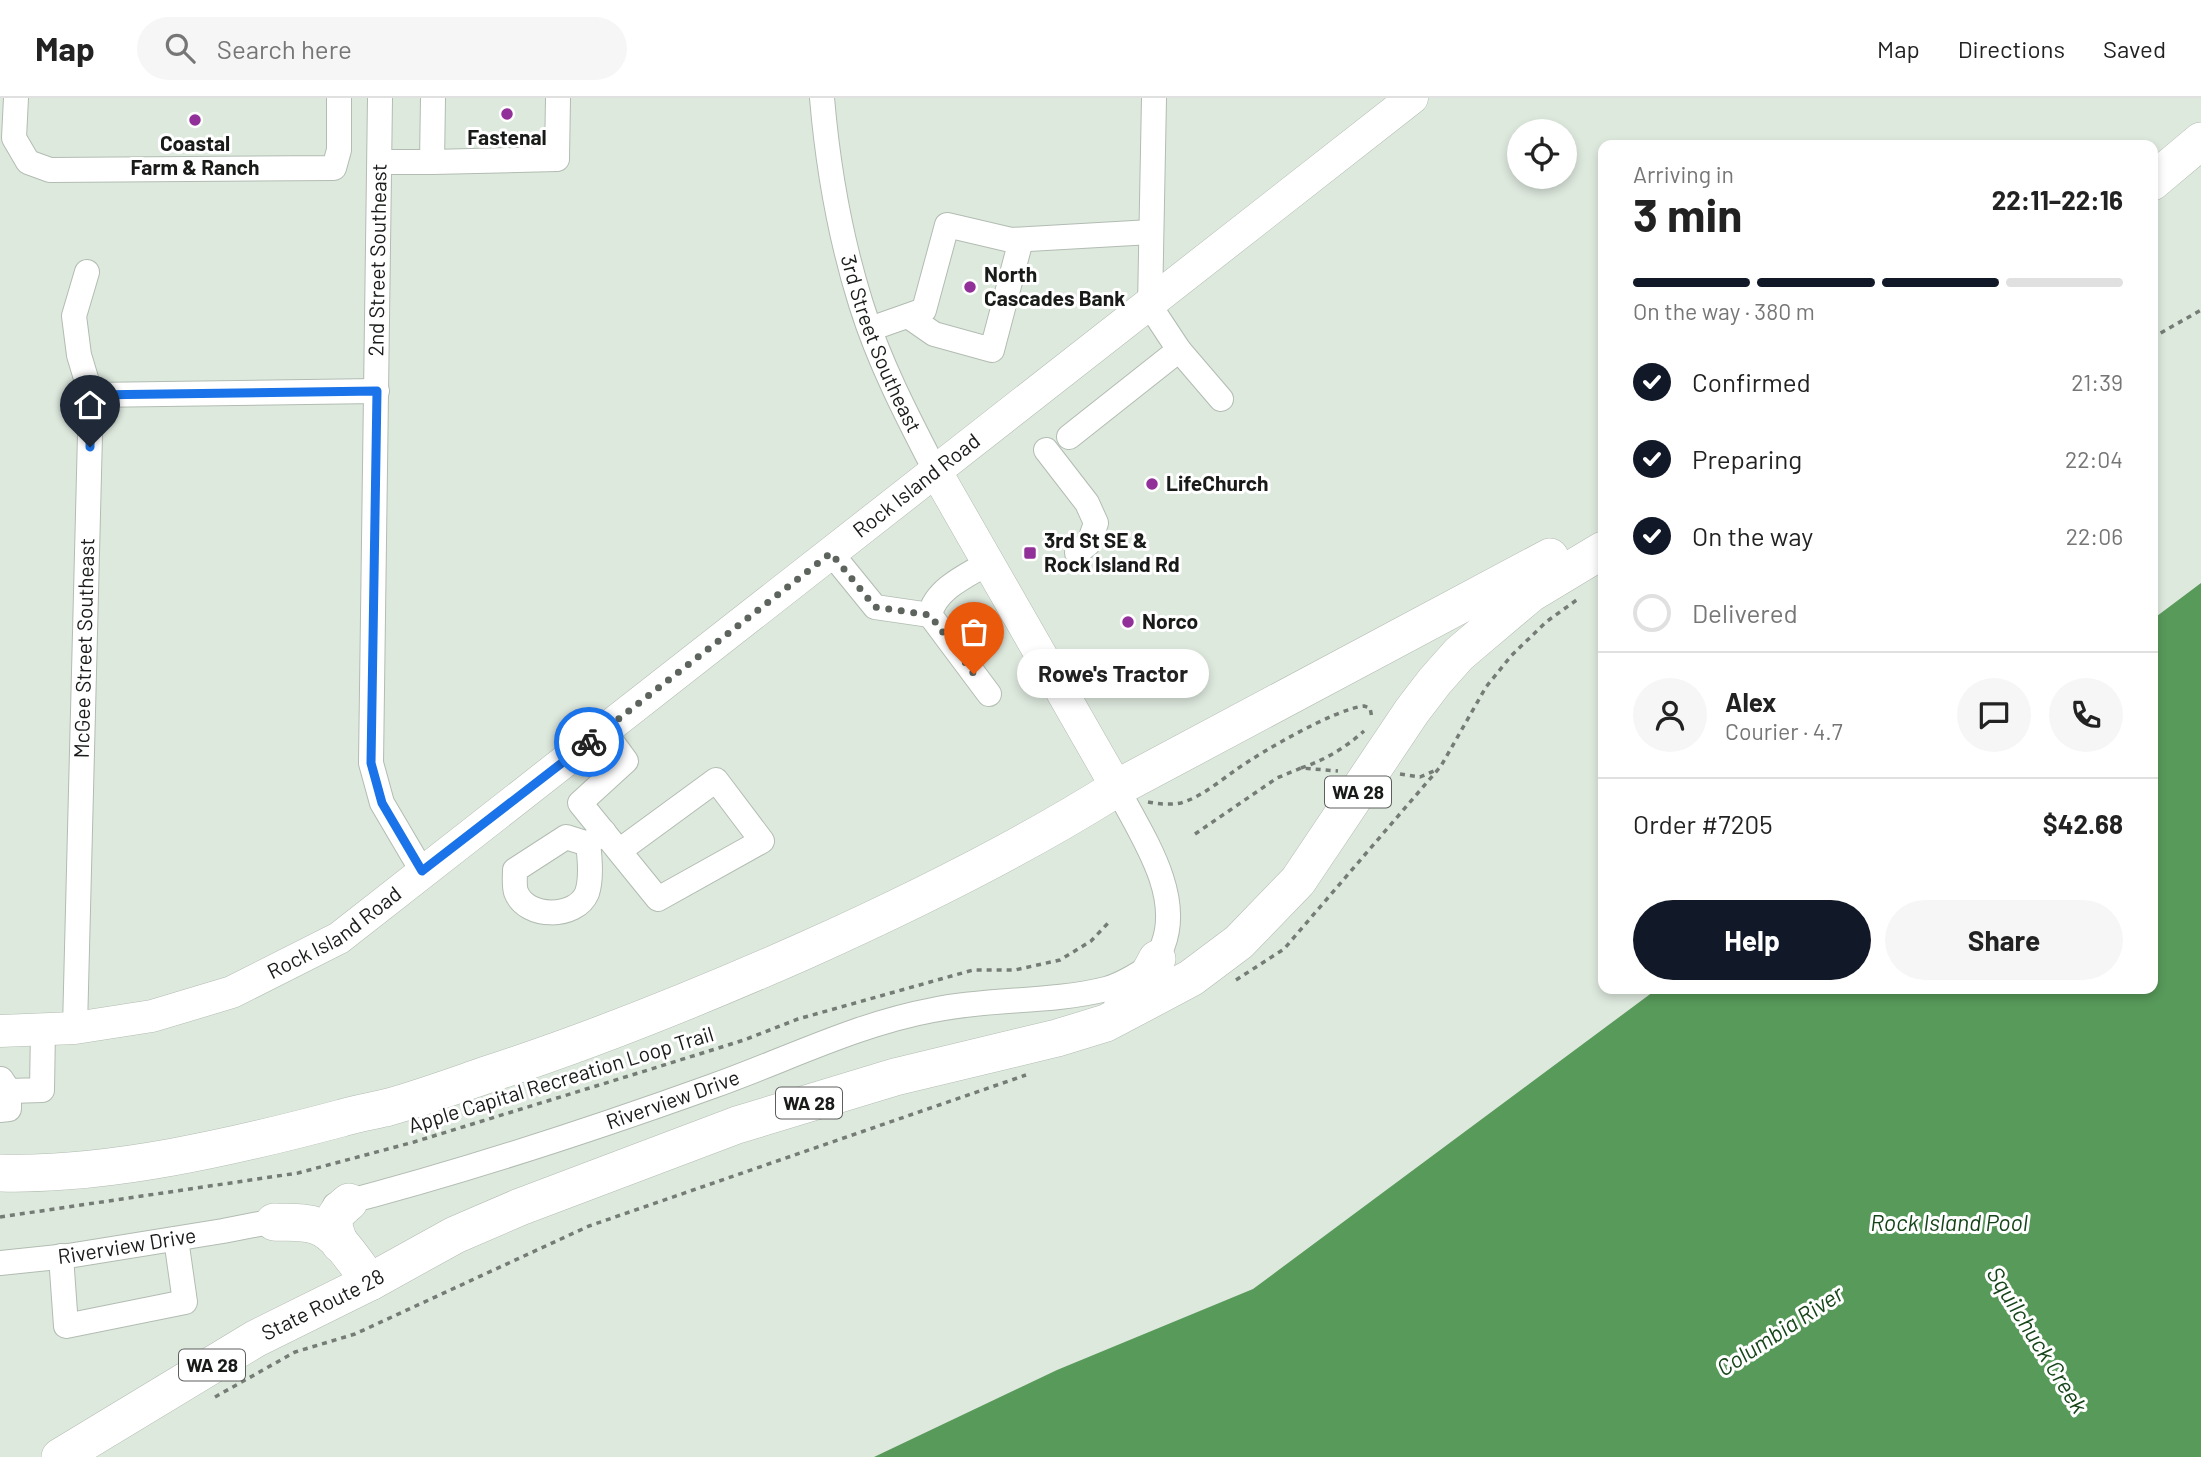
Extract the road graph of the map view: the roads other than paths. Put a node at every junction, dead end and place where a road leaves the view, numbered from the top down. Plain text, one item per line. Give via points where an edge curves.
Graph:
1 (16, 98) edge
2 (339, 98) edge
3 (380, 98) edge
4 (433, 98) edge
5 (558, 98) edge
6 (822, 98) edge
7 (1154, 98) edge
8 (1412, 98) edge
9 (2201, 141) edge
10 (380, 162) junction
11 (432, 162) junction
12 (2158, 177) edge
13 (1151, 232) junction
14 (1021, 240) junction
15 (87, 272) dead end
16 (1150, 306) junction
17 (908, 316) junction
18 (870, 329) junction
19 (1179, 350) junction
20 (377, 391) junction
21 (91, 395) junction
22 (1221, 399) dead end
23 (1069, 437) dead end
24 (1046, 450) dead end
25 (935, 470) junction
26 (1598, 531) edge
27 (831, 553) junction
28 (1077, 553) dead end
29 (1598, 553) edge
30 (988, 563) junction
31 (930, 615) junction
32 (989, 694) dead end
33 (604, 731) junction
34 (1117, 788) junction
35 (604, 842) junction
36 (422, 871) junction
37 (1157, 959) junction
38 (1106, 1023) junction
39 (75, 1028) junction
40 (43, 1029) junction
41 (0, 1031) edge
42 (3, 1093) edge
43 (0, 1172) edge
44 (36, 1174) junction
45 (0, 1186) edge
46 (349, 1202) junction
47 (274, 1222) junction
48 (176, 1238) junction
49 (340, 1244) junction
50 (61, 1256) junction
51 (0, 1263) edge
52 (369, 1282) junction
53 (60, 1457) edge

1 - 2 street via 14,138 28,162 50,170 334,168 339,150
3 - 10 street, 2nd Street Southeast
4 - 11 street
5 - 11 street via 557,159
6 - 18 street, 3rd Street Southeast via 841,229
7 - 13 street
8 - 16 main road, Rock Island Road
9 - 12 highway
10 - 11 street
10 - 20 street, 2nd Street Southeast
13 - 14 street
13 - 16 street
14 - 17 street via 947,225 924,310
14 - 17 street via 992,350 934,334
15 - 21 street, McGee Street Southeast via 74,316
16 - 19 street
16 - 25 main road, Rock Island Road
17 - 18 street
18 - 25 street, 3rd Street Southeast
19 - 22 street
19 - 23 street
20 - 21 street
20 - 36 street, 2nd Street Southeast via 371,763 382,803
21 - 39 street, McGee Street Southeast
24 - 28 street via 1087,503 1096,523 1089,543
25 - 27 main road, Rock Island Road
25 - 30 main road, 3rd Street Southeast
26 - 34 highway
27 - 31 street via 875,607
27 - 33 main road, Rock Island Road
29 - 38 highway, WA 28 via 1521,601 1446,668 1412,711 1306,871 1263,920 1191,978
30 - 31 street via 950,587 932,604
30 - 34 main road, 3rd Street Southeast
31 - 32 street
33 - 35 street via 626,761 580,803
33 - 36 main road, Rock Island Road
34 - 37 street via 1165,893 1169,918
34 - 44 highway via 1060,824 892,911 728,985 552,1053 391,1106 282,1134 145,1160
35 - 35 street via 658,899 762,841 716,780
36 - 39 main road, Rock Island Road via 339,938 232,992 152,1016
37 - 38 highway via 1133,999
37 - 46 street, Riverview Drive via 1107,989 964,1004 902,1017 480,1166
38 - 52 highway, State Route 28 / WA 28 via 895,1077 737,1125 520,1207 455,1235
39 - 40 main road, Rock Island Road
40 - 41 main road, Rock Island Road
40 - 42 street via 42,1090
43 - 44 highway
44 - 45 main road
46 - 47 street, Riverview Drive
46 - 49 highway via 334,1220
47 - 48 street, Riverview Drive
47 - 49 highway via 315,1225
48 - 50 street, Riverview Drive
48 - 50 street via 185,1302 66,1326
49 - 52 highway
50 - 51 street, Riverview Drive
52 - 53 highway, State Route 28 / WA 28 via 255,1339

